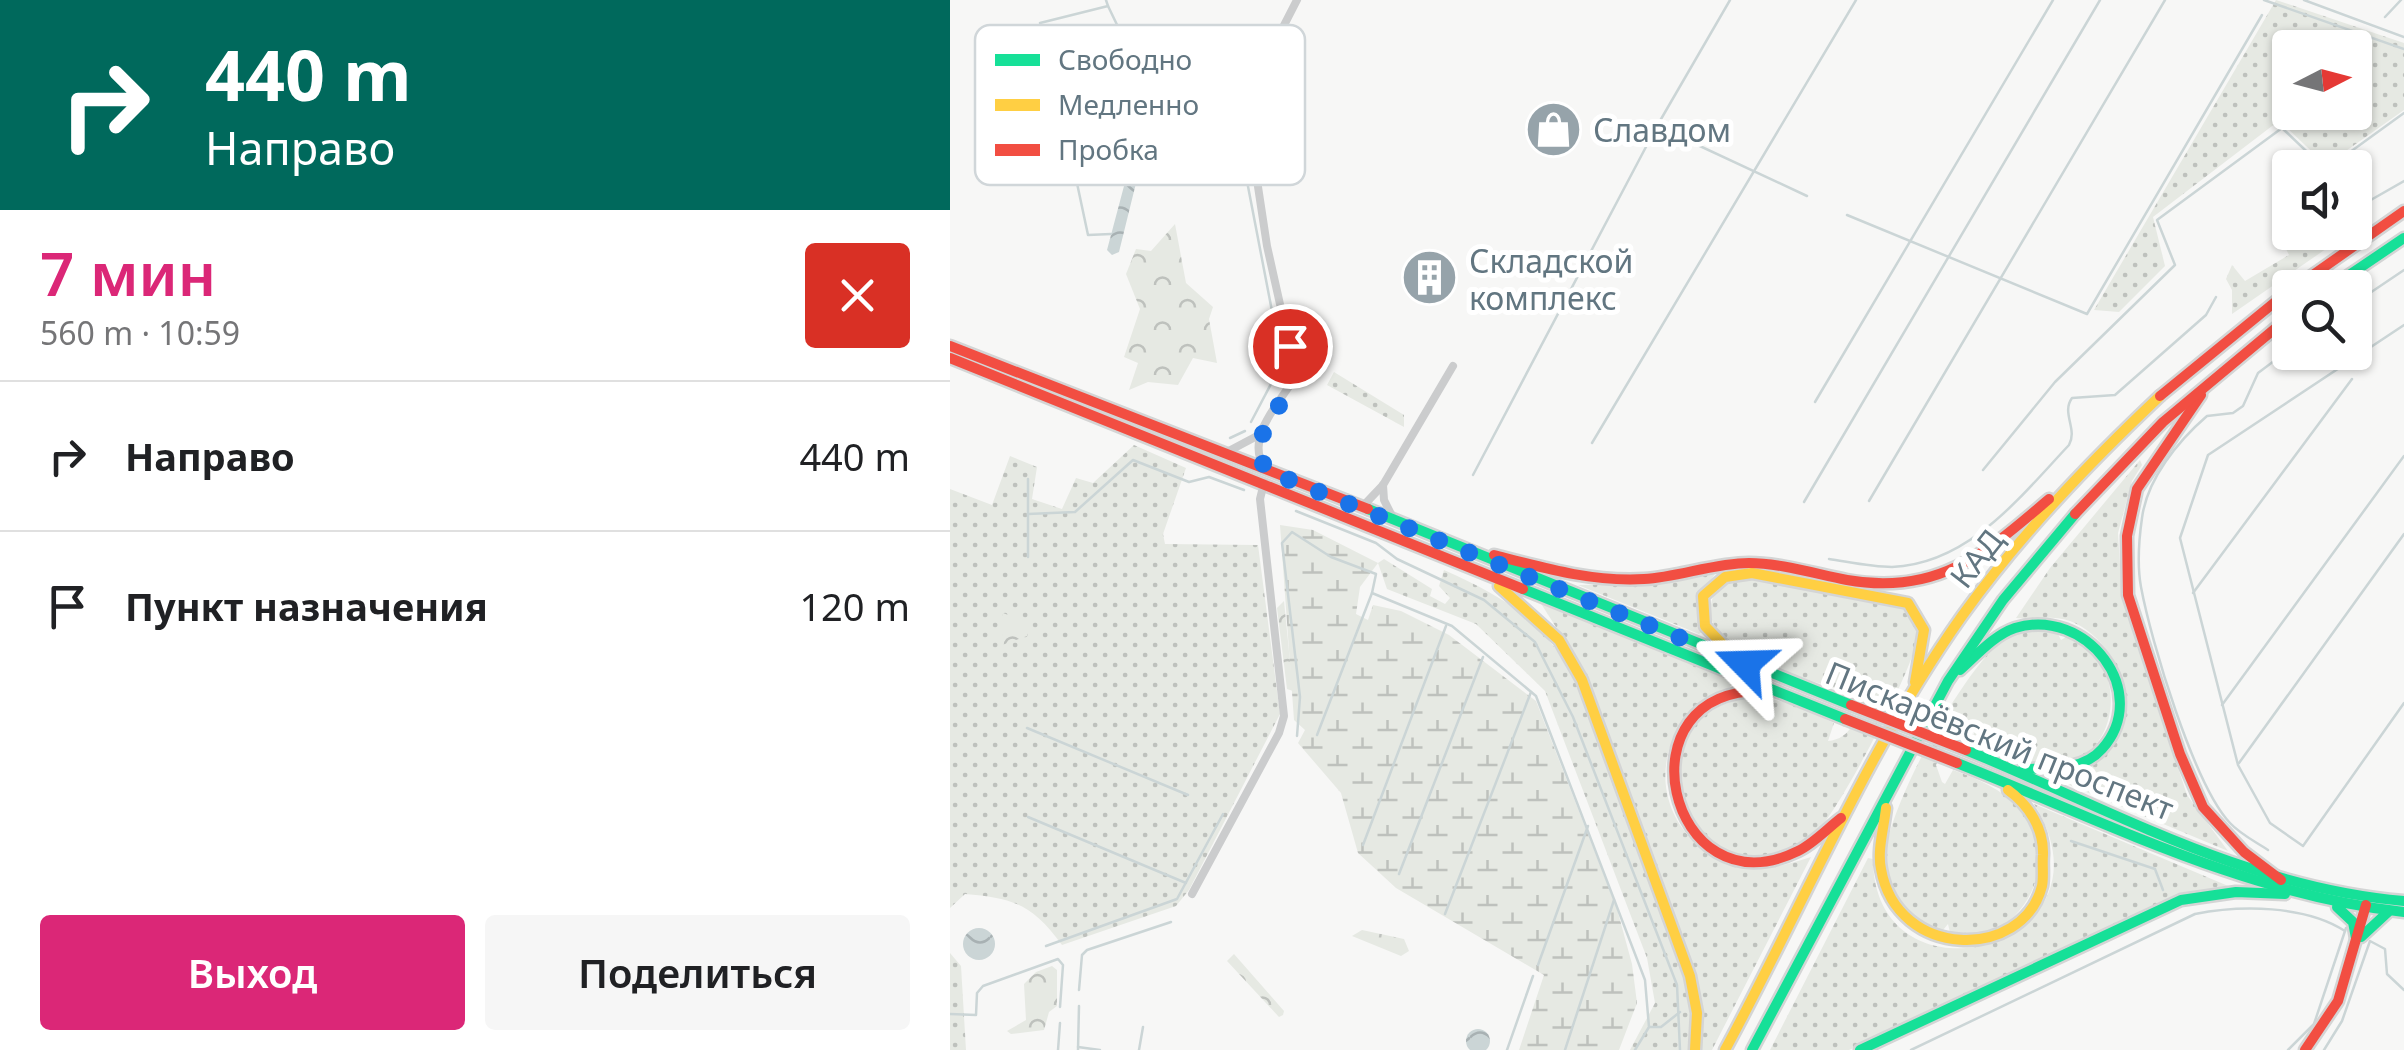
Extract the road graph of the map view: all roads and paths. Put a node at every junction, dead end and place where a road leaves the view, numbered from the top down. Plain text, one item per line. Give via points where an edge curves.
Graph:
1 (1297, 0) edge
2 (1284, 25) edge
3 (1257, 185) edge
4 (2404, 211) edge
5 (2404, 238) edge
6 (2357, 270) edge
7 (2272, 331) edge
8 (950, 346) edge
9 (950, 358) edge
10 (1453, 366) dead end
11 (2214, 378) junction
12 (1260, 435) junction
13 (2115, 438) junction
14 (1224, 453) junction
15 (1265, 470) junction
16 (1264, 483) junction
17 (1383, 485) junction
18 (1358, 508) junction
19 (1396, 523) junction
20 (1483, 554) junction
21 (1486, 576) junction
22 (1745, 664) junction
23 (1948, 680) junction
24 (1794, 698) junction
25 (1910, 698) junction
26 (2012, 768) junction
27 (1990, 778) junction
28 (1891, 790) junction
29 (1852, 806) junction
30 (2281, 880) junction
31 (1192, 894) dead end
32 (2294, 894) junction
33 (2404, 901) edge
34 (2332, 904) junction
35 (2366, 904) junction
36 (2389, 911) junction
37 (2404, 912) edge
38 (2356, 945) junction
39 (1695, 1050) edge
40 (1726, 1050) edge
41 (1752, 1050) edge
42 (1860, 1050) edge
43 (2305, 1050) edge

1 - 2 street
3 - 12 street via 1296,376
4 - 13 main road, КАД via 2252,315
5 - 6 main road
7 - 11 main road, КАД
8 - 14 main road, Пискарёвский проспект
9 - 16 main road, Пискарёвский проспект
10 - 17 street
11 - 23 main road, КАД via 2080,507
11 - 30 main road via 2137,488 2125,571 2203,808
12 - 14 street
12 - 15 street via 1257,454
13 - 20 main road via 2005,540 1926,580 1865,583 1750,563 1643,579 1578,577
13 - 25 main road, КАД via 2005,560
14 - 15 main road, Пискарёвский проспект
15 - 18 main road, Пискарёвский проспект
16 - 21 main road, Пискарёвский проспект
16 - 31 street via 1260,499 1284,716
17 - 18 street
17 - 19 street
18 - 19 main road, Пискарёвский проспект
19 - 20 main road, Пискарёвский проспект
20 - 22 main road, Пискарёвский проспект
21 - 24 main road, Пискарёвский проспект
21 - 39 main road via 1559,640 1582,680 1690,976
22 - 25 main road via 1717,644 1703,620 1703,596 1724,576 1752,573 1883,596 1908,603 1924,624 1924,651
22 - 26 main road, Пискарёвский проспект, bridge
23 - 26 main road via 2001,635 2029,624 2066,627 2108,659 2120,696 2114,734 2103,748 2065,772
23 - 28 main road, КАД
24 - 27 main road, Пискарёвский проспект, bridge
24 - 29 main road via 1750,690 1728,694 1696,715 1672,762 1678,810 1709,846 1762,864 1815,845
25 - 29 main road, КАД
26 - 30 main road, Пискарёвский проспект
27 - 28 main road via 2032,815 2045,866 2020,920 1964,944 1915,931 1884,892 1879,845
27 - 32 main road, Пискарёвский проспект
28 - 41 main road, КАД
29 - 40 main road, КАД
30 - 35 main road, Пискарёвский проспект
32 - 34 main road, Пискарёвский проспект
32 - 42 main road via 2236,892 2181,900
33 - 35 main road
34 - 35 main road, Пискарёвский проспект
34 - 38 main road via 2353,922
35 - 36 main road
35 - 38 main road
36 - 37 main road
36 - 38 main road
38 - 43 main road via 2331,1019

